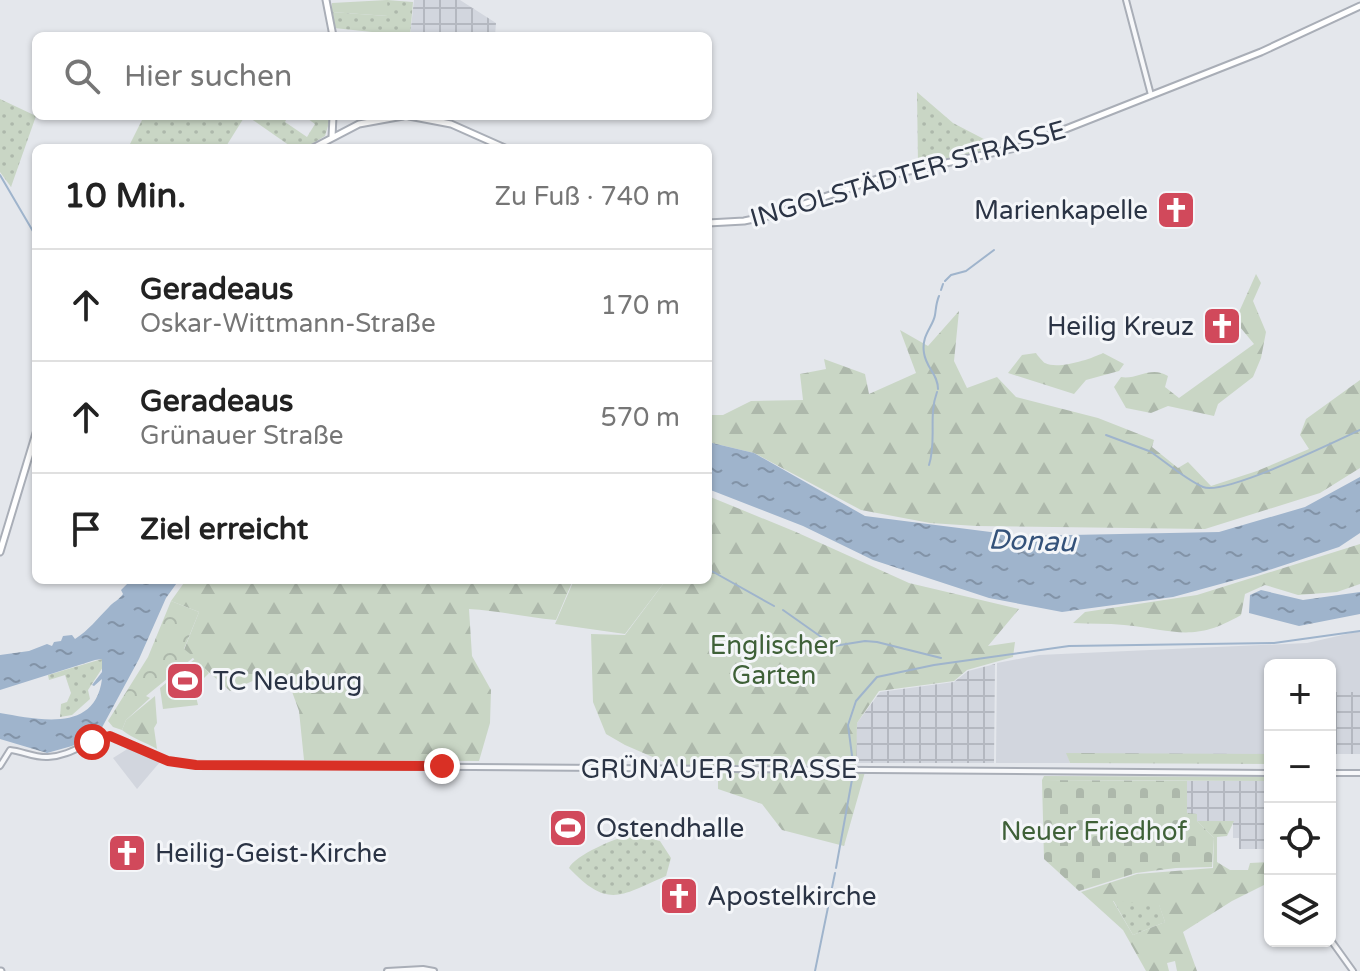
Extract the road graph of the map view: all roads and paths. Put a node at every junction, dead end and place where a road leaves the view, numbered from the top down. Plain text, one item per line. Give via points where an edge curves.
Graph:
1 (326, 0) edge
2 (1126, 0) edge
3 (1360, 6) edge
4 (332, 32) edge
5 (1151, 95) junction
6 (333, 120) edge
7 (376, 120) edge
8 (430, 120) edge
9 (332, 137) junction
10 (320, 144) edge
11 (496, 144) edge
12 (712, 223) edge
13 (32, 446) edge
14 (0, 552) edge
15 (0, 766) edge
16 (1264, 773) edge
17 (1336, 773) edge
18 (1360, 773) edge
19 (1336, 947) edge
20 (387, 971) edge
21 (434, 971) edge
22 (1353, 971) edge

1 - 4 main road
2 - 5 street
3 - 5 main road, INGOLSTÄDTER STRASSE
5 - 12 main road, INGOLSTÄDTER STRASSE via 1020,147 890,175 768,216
6 - 9 main road
7 - 9 main road
8 - 11 main road
9 - 10 main road
13 - 14 main road
15 - 16 street, GRÜNAUER STRASSE via 10,750 50,757 110,736 168,761 212,766
17 - 18 street
19 - 22 street
20 - 21 street

